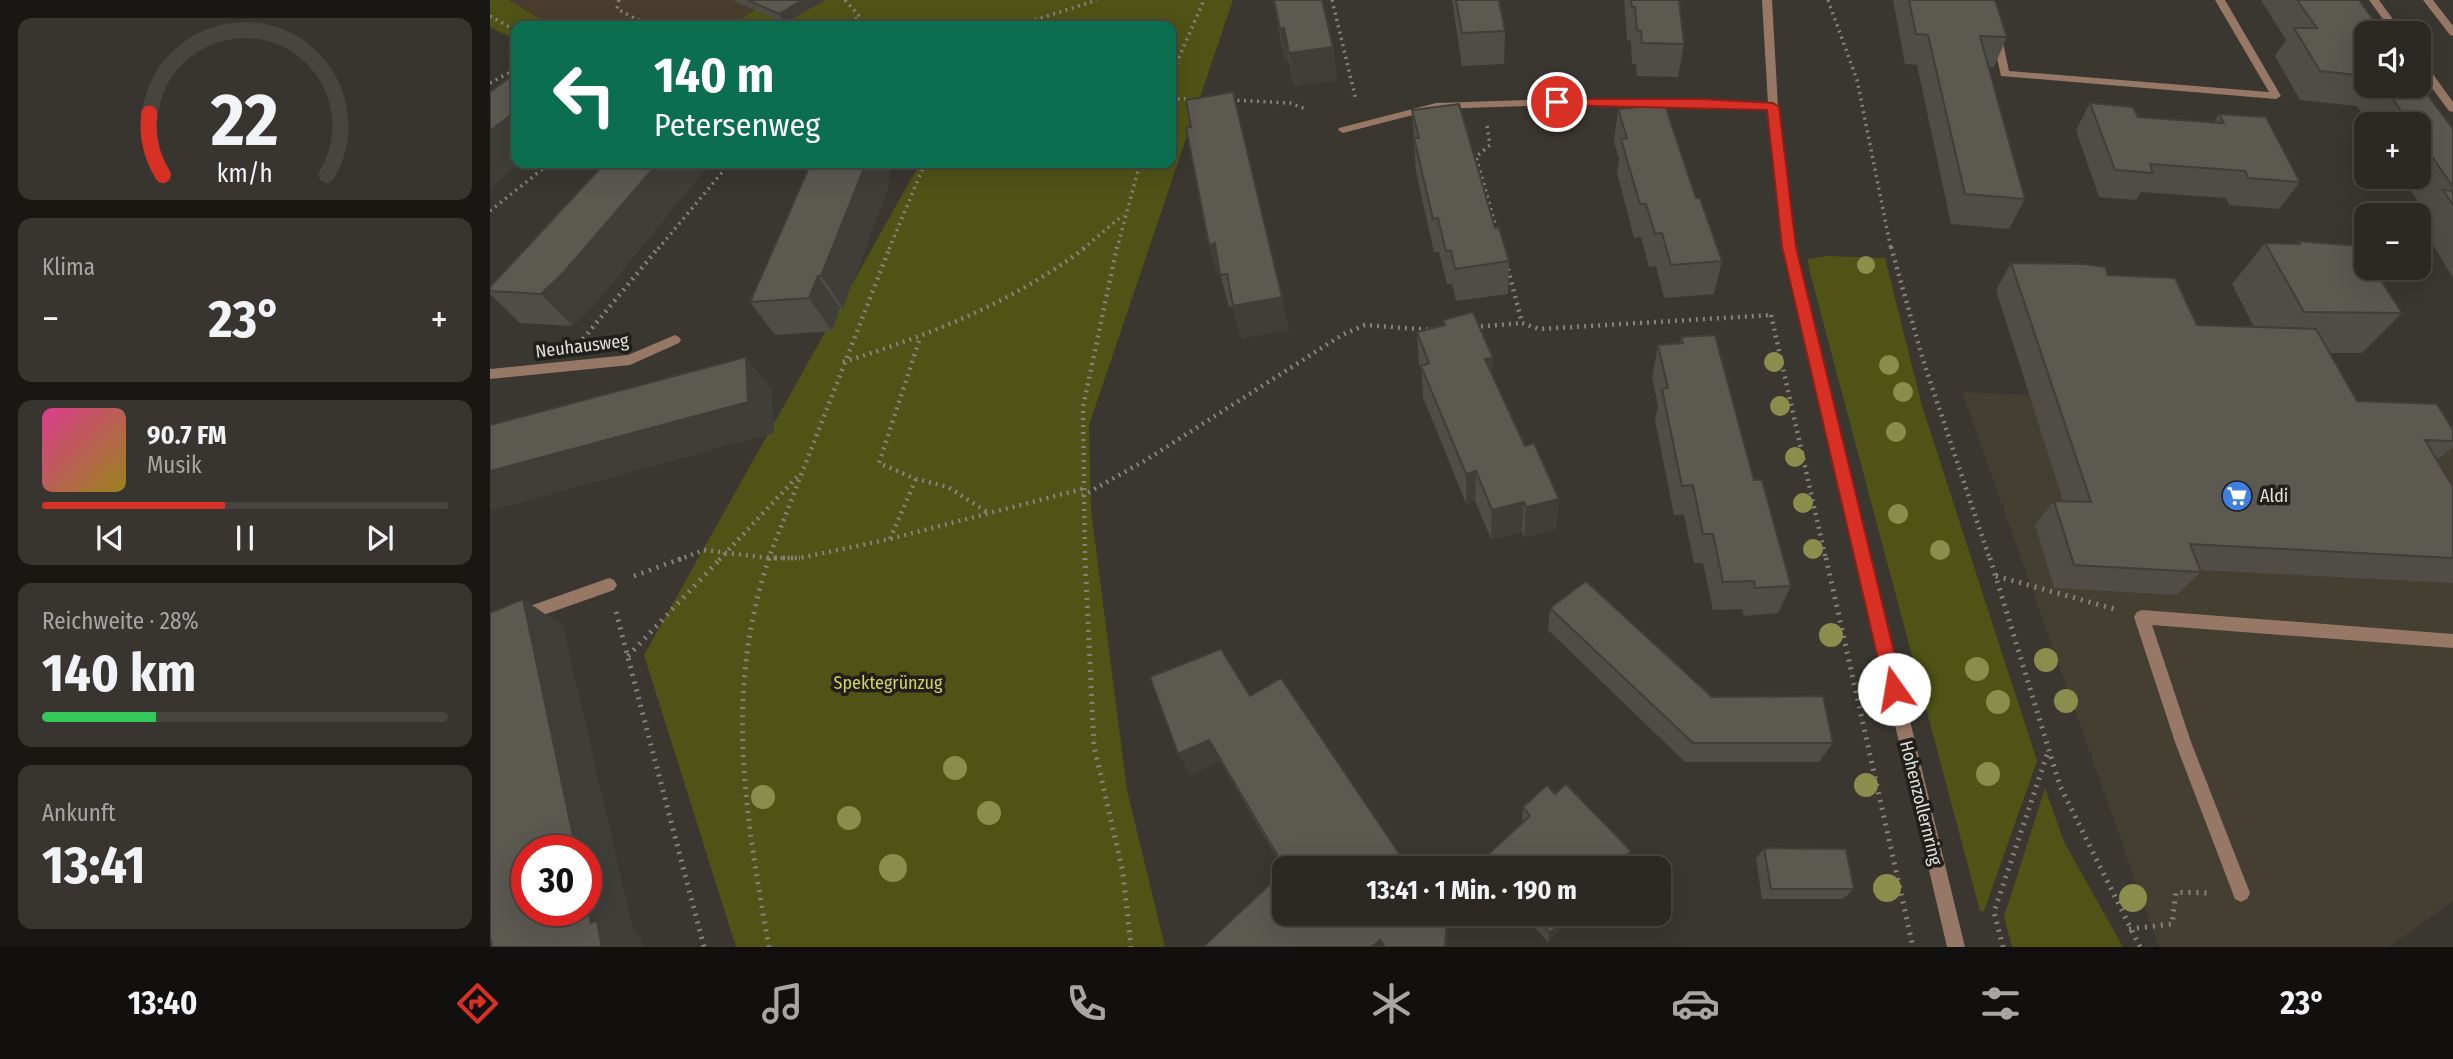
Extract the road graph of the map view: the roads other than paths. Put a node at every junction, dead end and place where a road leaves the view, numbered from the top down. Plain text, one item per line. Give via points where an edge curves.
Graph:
1 (1767, 0) edge
2 (1989, 0) edge
3 (2220, 0) edge
4 (2375, 0) edge
5 (2428, 0) edge
6 (2390, 21) edge
7 (2453, 33) edge
8 (2431, 79) edge
9 (1773, 107) junction
10 (2453, 109) edge
11 (1343, 130) dead end
12 (674, 340) dead end
13 (490, 374) edge
14 (609, 585) road end
15 (490, 627) edge
16 (2453, 641) edge
17 (2241, 893) road end
18 (1956, 947) edge

1 - 9 street, Hohenzollernring
2 - 3 street via 2005,74 2276,96
4 - 6 street
5 - 7 street
8 - 10 street
9 - 11 street via 1568,102 1436,106
9 - 18 street, Hohenzollernring via 1789,247
12 - 13 street, Neuhausweg via 630,360
14 - 15 street
16 - 17 street via 2142,617 2183,742

